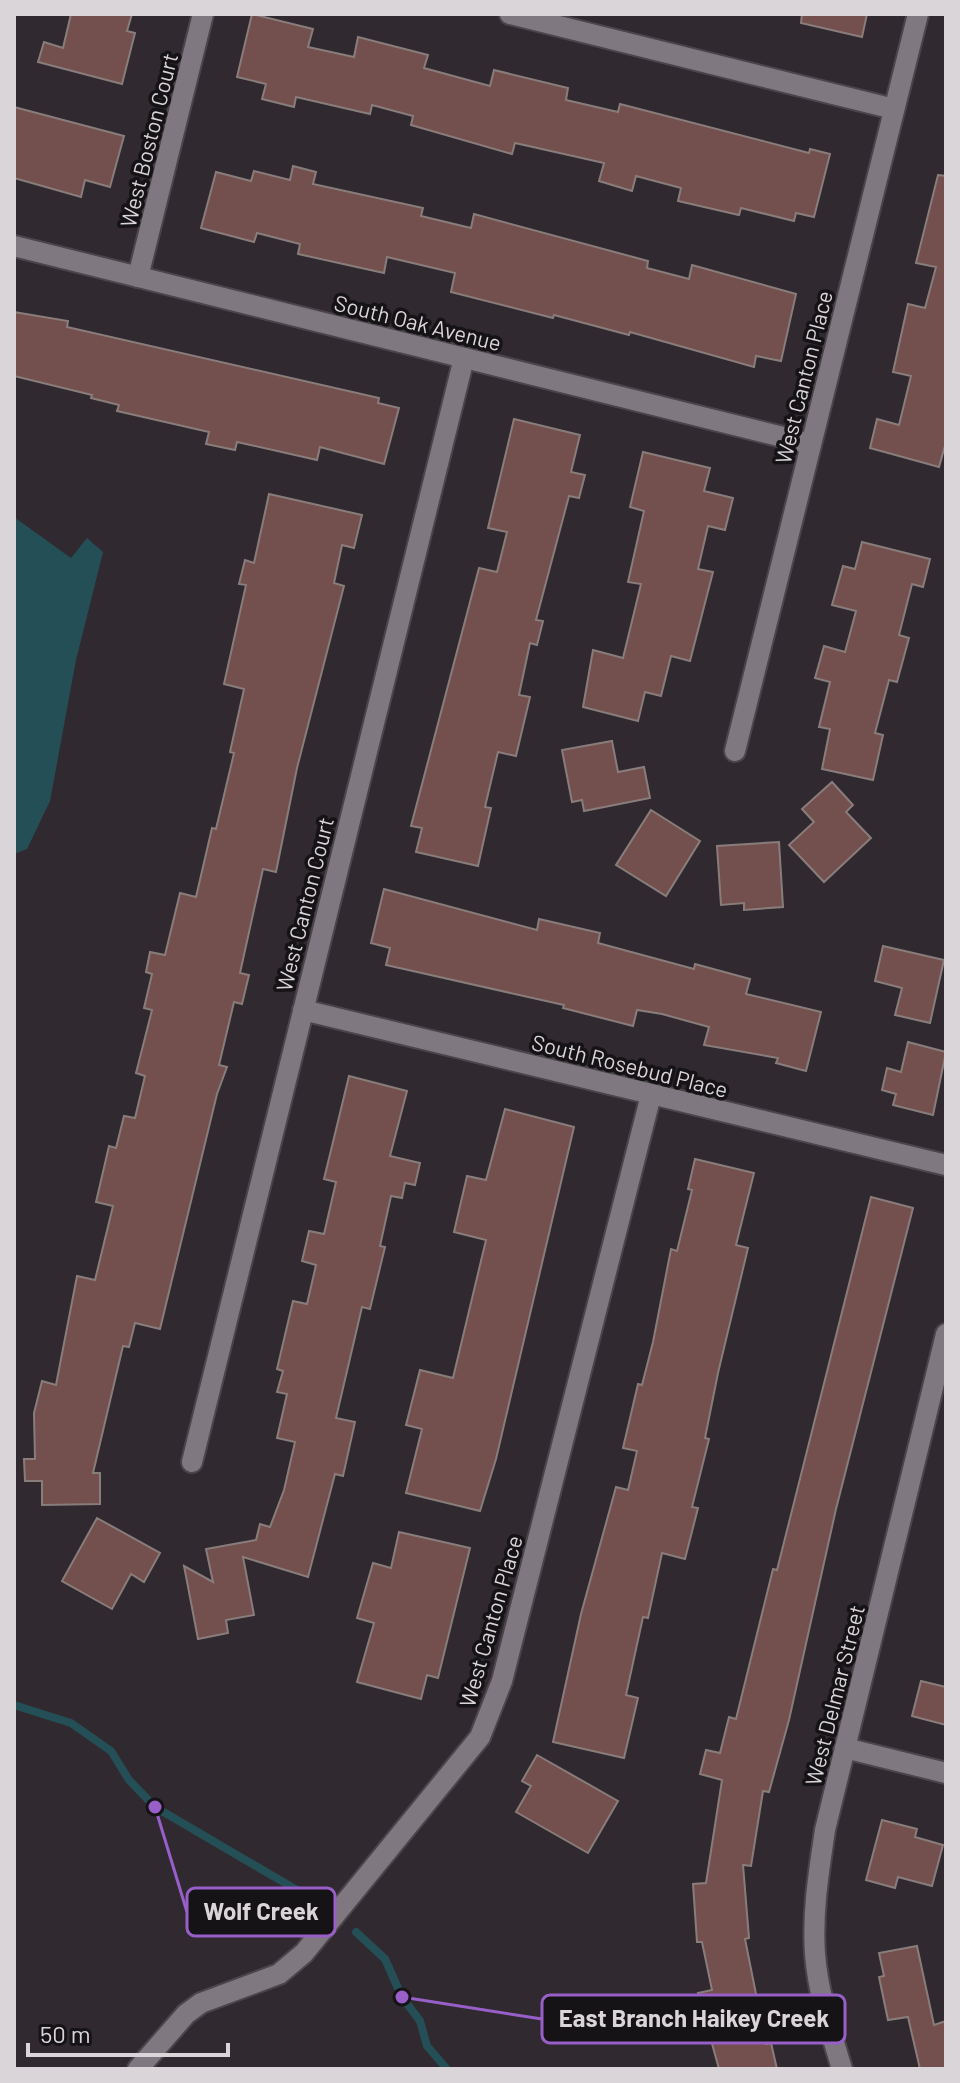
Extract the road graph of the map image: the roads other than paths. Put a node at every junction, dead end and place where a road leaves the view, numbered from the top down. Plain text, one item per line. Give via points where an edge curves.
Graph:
1 (203, 14) edge
2 (510, 14) edge
3 (918, 14) edge
4 (894, 109) junction
5 (14, 246) edge
6 (138, 277) junction
7 (464, 358) junction
8 (811, 444) junction
9 (735, 751) dead end
10 (303, 1010) junction
11 (651, 1095) junction
12 (946, 1165) edge
13 (945, 1343) edge
14 (192, 1462) dead end
15 (845, 1748) junction
16 (946, 1773) edge
17 (170, 2029) junction
18 (138, 2069) edge
19 (160, 2069) edge
20 (842, 2069) edge

1 - 6 street, West Boston Court
2 - 4 street
3 - 4 street, West Canton Place
4 - 8 street, West Canton Place
5 - 6 street, South Oak Avenue
6 - 7 street, South Oak Avenue
7 - 8 street, South Oak Avenue
7 - 10 street, West Canton Court
8 - 9 street, West Canton Place
10 - 11 street, South Rosebud Place
10 - 14 street, West Canton Court
11 - 12 street, South Rosebud Place
11 - 17 street, West Canton Place via 502,1681 480,1737 304,1953 279,1974 201,2003
13 - 15 street, West Delmar Street
15 - 16 street
15 - 20 street, West Delmar Street via 815,1899 815,1955
17 - 18 street, West Canton Place
17 - 19 street

